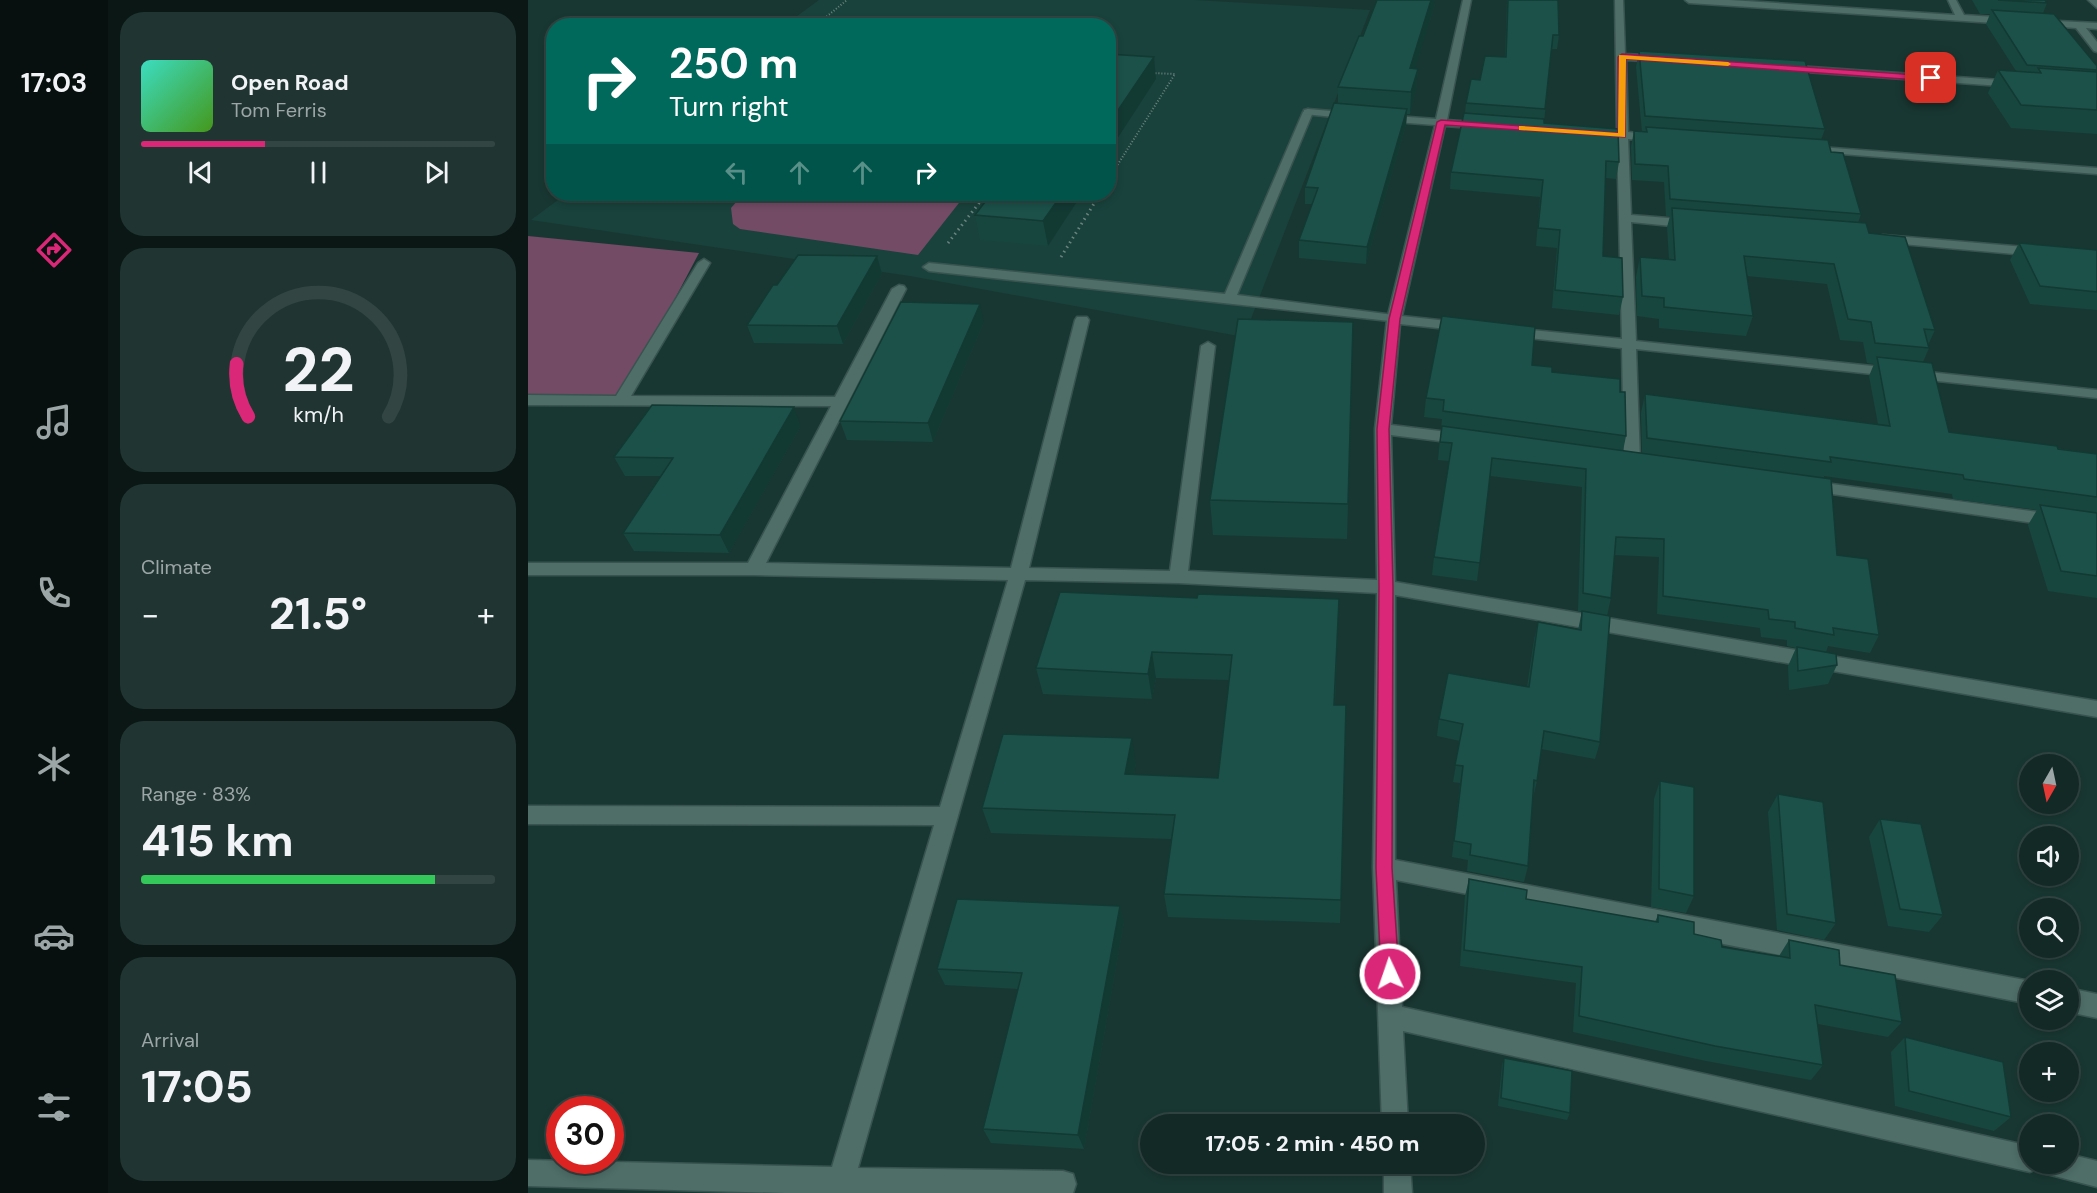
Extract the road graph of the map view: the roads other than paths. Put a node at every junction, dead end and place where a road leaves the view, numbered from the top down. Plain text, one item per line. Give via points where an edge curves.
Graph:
1 (1467, 0) edge
2 (1619, 0) edge
3 (1689, 0) edge
4 (1952, 0) edge
5 (2092, 0) edge
6 (1810, 3) edge
7 (2097, 5) edge
8 (1961, 18) junction
9 (2020, 22) edge
10 (2032, 22) edge
11 (2079, 25) junction
12 (2097, 26) edge
13 (2097, 50) edge
14 (1622, 57) junction
15 (1670, 60) edge
16 (1776, 68) edge
17 (2026, 85) edge
18 (1441, 122) junction
19 (1498, 126) edge
20 (1577, 132) edge
21 (1622, 135) junction
22 (1670, 139) edge
23 (1800, 149) edge
24 (2097, 171) edge
25 (1626, 218) junction
26 (1709, 225) edge
27 (1873, 238) edge
28 (2050, 253) edge
29 (704, 263) dead end
30 (929, 267) dead end
31 (899, 289) dead end
32 (1229, 299) junction
33 (1394, 319) junction
34 (1082, 320) dead end
35 (1477, 328) edge
36 (1501, 330) edge
37 (1630, 344) junction
38 (1208, 346) dead end
39 (2097, 393) edge
40 (528, 400) edge
41 (621, 401) junction
42 (841, 402) junction
43 (1383, 429) junction
44 (1478, 441) edge
45 (1632, 461) edge
46 (1795, 483) edge
47 (2097, 526) edge
48 (528, 568) edge
49 (754, 569) junction
50 (1018, 575) junction
51 (1178, 577) junction
52 (1386, 587) junction
53 (2097, 709) edge
54 (528, 815) edge
55 (948, 816) junction
56 (1384, 868) junction
57 (2019, 991) edge
58 (2079, 1002) edge
59 (2097, 1006) edge
60 (1392, 1017) junction
61 (1395, 1114) edge
62 (2019, 1157) edge
63 (2079, 1170) edge
64 (528, 1173) edge
65 (1397, 1174) edge
66 (2097, 1174) edge
67 (841, 1181) junction
68 (1063, 1184) dead end
69 (1398, 1193) edge

1 - 18 street
2 - 14 street
3 - 6 street
4 - 8 street
5 - 7 street
6 - 8 street
8 - 9 street
10 - 11 street
11 - 12 street
11 - 13 street
14 - 15 street
14 - 21 street
16 - 17 street
18 - 19 street
18 - 32 street via 1308,112
18 - 33 street
20 - 21 street
21 - 22 street
21 - 25 street
23 - 24 street
25 - 26 street
25 - 37 street
27 - 28 street
29 - 41 street
30 - 32 street
31 - 42 street
32 - 33 street
33 - 35 street
33 - 43 street
34 - 50 street
36 - 37 street
37 - 39 street
37 - 45 street
38 - 51 street
40 - 41 street
41 - 42 street
42 - 49 street
43 - 44 street
43 - 52 street
46 - 47 street
48 - 49 street
49 - 50 street
50 - 51 street
50 - 55 street
51 - 52 street
52 - 53 street
52 - 56 street
54 - 55 street
55 - 67 street
56 - 57 street
56 - 60 street
58 - 59 street
60 - 61 street
60 - 62 street
63 - 66 street
64 - 67 street
65 - 69 street
67 - 68 street

